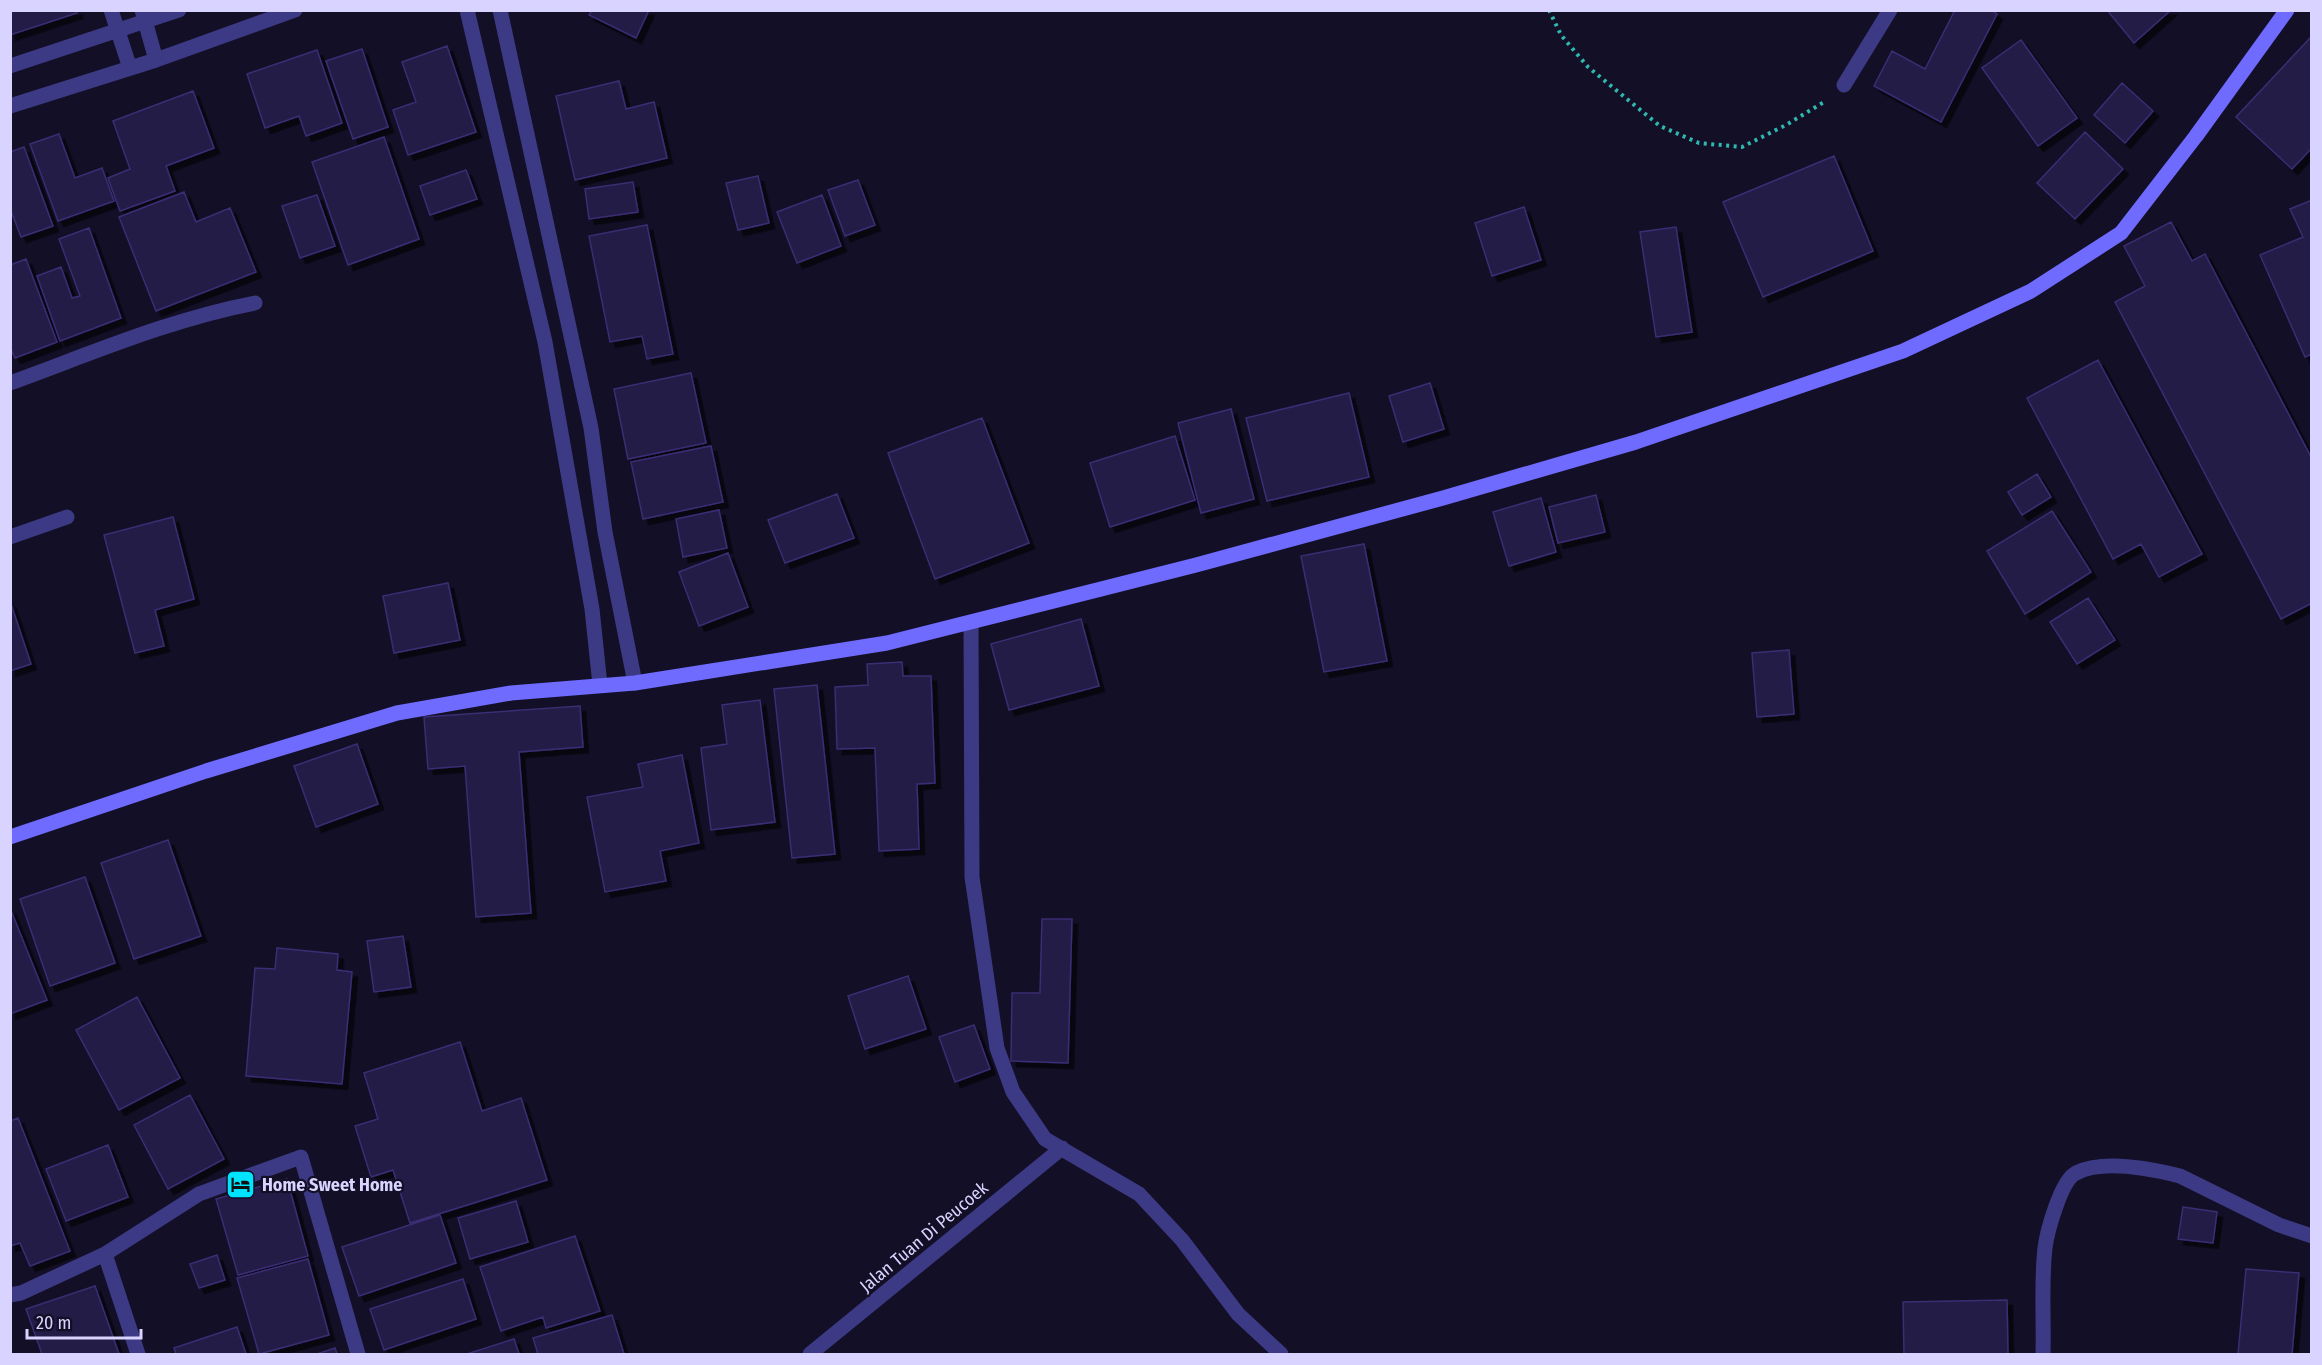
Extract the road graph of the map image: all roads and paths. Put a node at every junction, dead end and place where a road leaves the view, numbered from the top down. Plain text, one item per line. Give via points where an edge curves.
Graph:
1 (111, 10) edge
2 (178, 10) edge
3 (294, 10) edge
4 (466, 10) edge
5 (500, 10) edge
6 (1549, 10) edge
7 (1890, 10) edge
8 (2286, 10) edge
9 (143, 16) edge
10 (117, 31) junction
11 (156, 60) junction
12 (10, 66) edge
13 (130, 68) junction
14 (1844, 85) joint
15 (10, 105) edge
16 (549, 232) junction
17 (522, 238) junction
18 (255, 303) dead end
19 (572, 336) junction
20 (546, 342) junction
21 (10, 383) edge
22 (67, 517) dead end
23 (11, 534) edge
24 (970, 622) junction
25 (635, 683) junction
26 (600, 685) junction
27 (10, 837) edge
28 (1062, 1148) junction
29 (2312, 1236) edge
30 (105, 1254) junction
31 (10, 1295) edge
32 (138, 1354) edge
33 (358, 1354) edge
34 (810, 1354) edge
35 (1281, 1354) edge
36 (2043, 1354) edge

1 - 10 street
2 - 9 street
3 - 11 street
4 - 17 street
5 - 16 street
6 - 14 path via 1561,35 1588,67 1660,126 1699,143 1742,147 1824,102
7 - 14 street
8 - 24 main road via 2121,233 2031,291 1903,351 1636,442 1432,501
9 - 10 street
9 - 11 street
10 - 12 street
10 - 13 street
11 - 13 street
13 - 15 street
16 - 17 street
16 - 19 street
17 - 20 street
18 - 21 street via 212,312
19 - 20 street
19 - 25 street
20 - 26 street via 592,609
22 - 23 street
24 - 25 main road via 886,643
24 - 28 street via 972,877 997,1048 1013,1092 1045,1139
25 - 26 main road
26 - 27 main road via 510,693 397,713 206,771
28 - 34 street, Jalan Tuan Di Peucoek
28 - 35 street via 1139,1194 1182,1240 1238,1314
29 - 36 street via 2279,1226 2172,1174 2107,1166 2074,1173 2061,1191 2045,1247
30 - 31 street
30 - 32 street
30 - 33 street via 199,1194 302,1157

